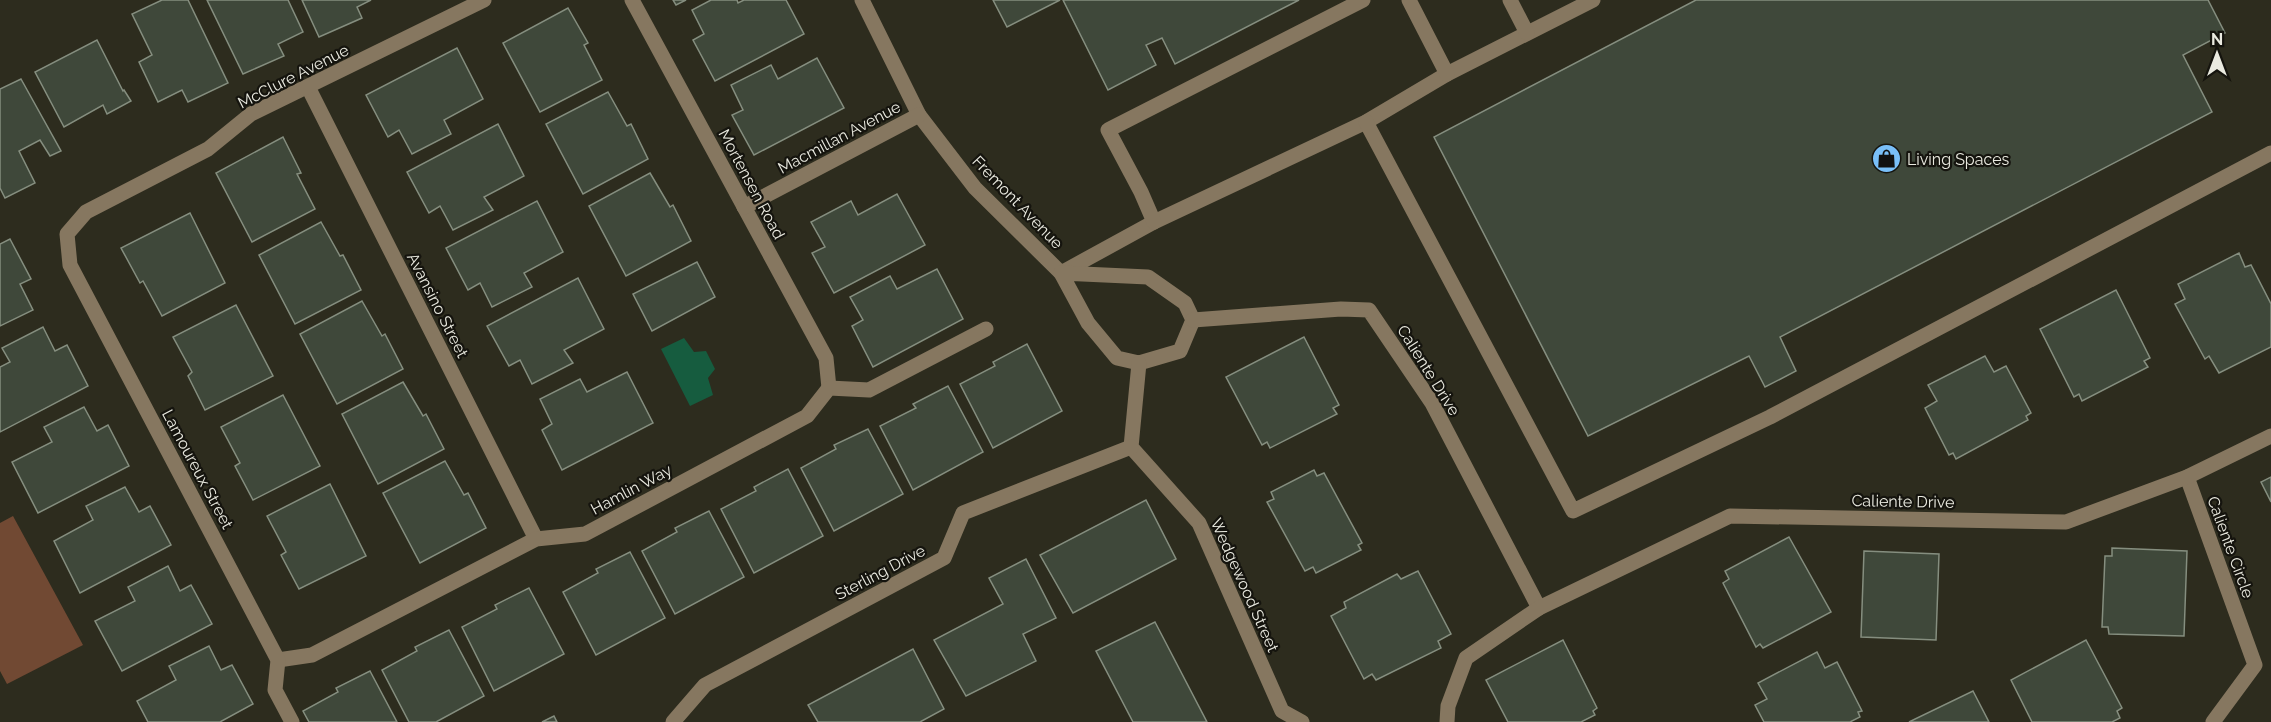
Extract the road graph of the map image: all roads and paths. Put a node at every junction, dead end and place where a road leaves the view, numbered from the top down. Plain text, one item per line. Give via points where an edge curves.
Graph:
1 (484, 0) edge
2 (632, 0) edge
3 (862, 0) edge
4 (1363, 0) edge
5 (1409, 0) edge
6 (1510, 0) edge
7 (1593, 0) edge
8 (1527, 33) junction
9 (1447, 74) junction
10 (308, 87) junction
11 (919, 115) junction
12 (1366, 122) junction
13 (2271, 153) edge
14 (744, 207) junction
15 (1154, 222) junction
16 (67, 234) joint
17 (1061, 273) junction
18 (1192, 320) junction
19 (987, 329) dead end
20 (1139, 363) junction
21 (829, 388) junction
22 (2271, 436) edge
23 (1131, 447) junction
24 (2187, 477) junction
25 (536, 539) junction
26 (1539, 608) junction
27 (278, 660) junction
28 (292, 722) edge
29 (672, 722) edge
30 (1302, 722) edge
31 (1447, 722) edge
32 (2213, 722) edge

1 - 10 street, McClure Avenue
2 - 14 street, Mortensen Road
3 - 11 street, Fremont Avenue
4 - 15 street via 1107,130
5 - 9 street
6 - 8 street
7 - 8 street
8 - 9 street
9 - 12 street
10 - 16 street, McClure Avenue via 251,114 208,149 86,212
10 - 25 street, Avansino Street
11 - 14 street, Macmillan Avenue
11 - 17 street, Fremont Avenue via 975,188
12 - 13 street via 1573,511 1780,412
12 - 15 street
14 - 21 street, Mortensen Road via 826,358
15 - 17 street
16 - 27 street, Lamoureux Street via 70,265
17 - 18 street via 1148,277 1185,303
17 - 20 street, Fremont Avenue via 1088,323 1117,358
18 - 20 street via 1180,351
18 - 26 street, Caliente Drive via 1370,310 1432,403
19 - 21 street via 869,390
20 - 23 street
21 - 25 street, Hamlin Way via 807,416 585,534
22 - 24 street, Caliente Drive
23 - 29 street, Sterling Drive via 963,513 944,558 705,685
23 - 30 street, Wedgewood Street via 1199,523 1282,711
24 - 26 street, Caliente Drive via 2066,522 1730,516
24 - 32 street, Caliente Circle via 2255,665
25 - 27 street, Hamlin Way via 312,655
26 - 31 street, Caliente Drive via 1467,658 1448,706
27 - 28 street via 275,690

